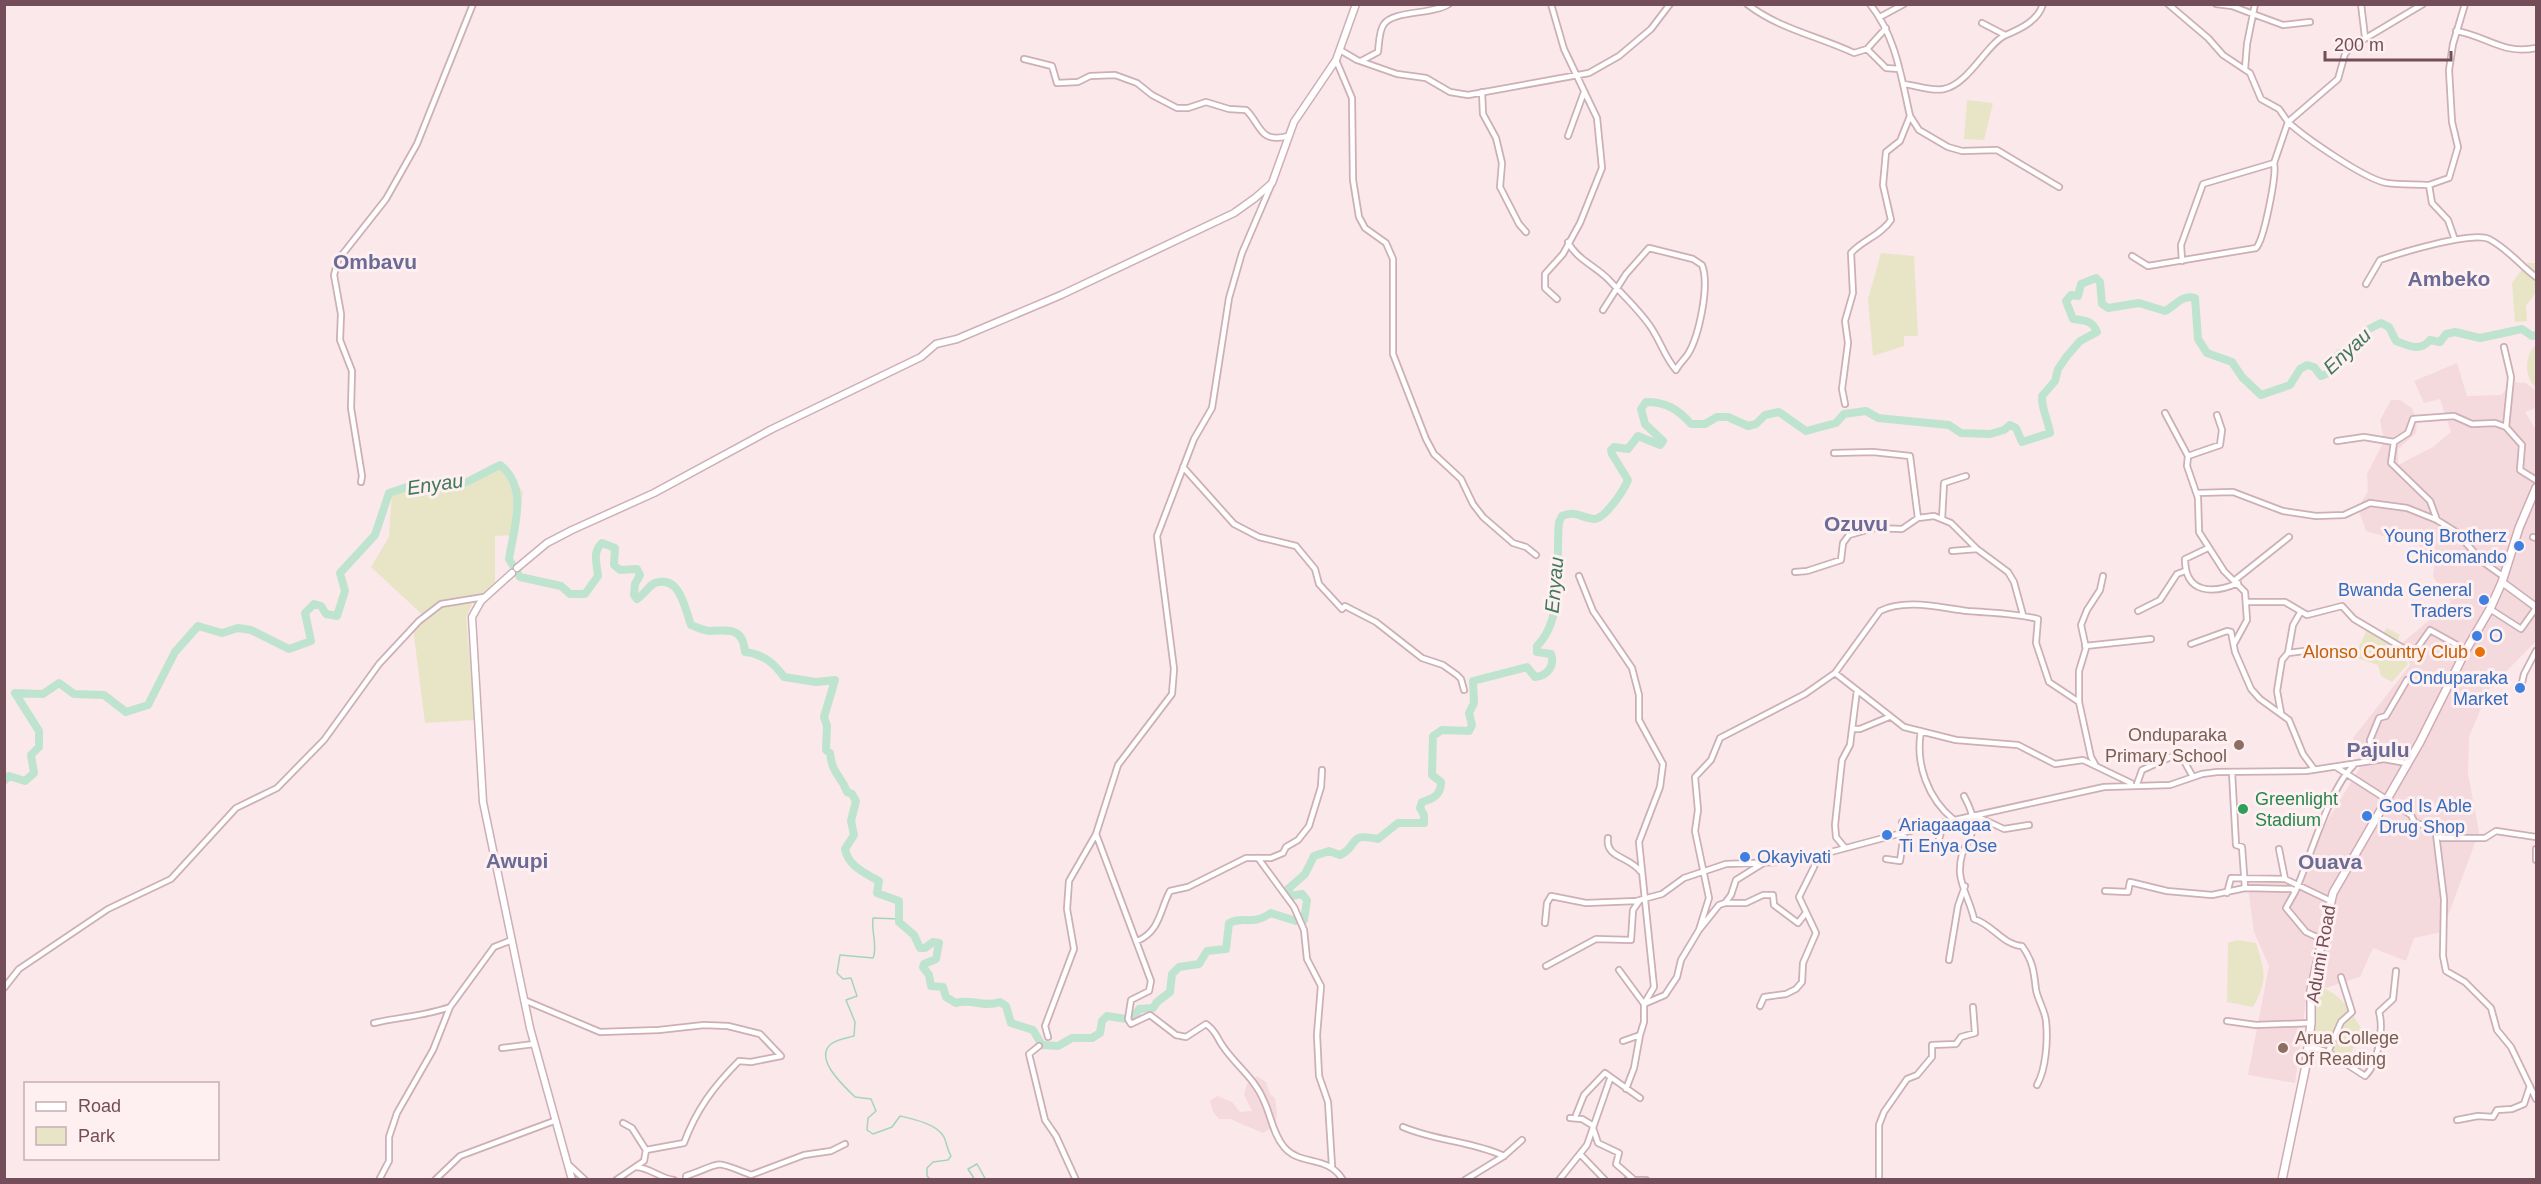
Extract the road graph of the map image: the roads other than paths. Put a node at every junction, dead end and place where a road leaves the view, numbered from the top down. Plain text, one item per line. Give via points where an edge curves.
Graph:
1 (473, 4) edge
2 (1356, 4) edge
3 (1449, 4) edge
4 (1551, 4) edge
5 (1670, 4) edge
6 (1747, 4) edge
7 (1870, 4) edge
8 (1904, 4) edge
9 (2043, 4) edge
10 (2168, 4) edge
11 (2216, 4) edge
12 (2255, 4) edge
13 (2361, 4) edge
14 (2423, 4) edge
15 (2465, 4) edge
16 (2253, 14) junction
17 (1880, 17) junction
18 (2310, 22) dead end
19 (1982, 23) dead end
20 (1886, 28) junction
21 (2456, 31) junction
22 (2005, 35) junction
23 (2365, 37) junction
24 (2536, 48) edge
25 (1867, 49) junction
26 (1340, 50) junction
27 (1024, 59) dead end
28 (1336, 60) junction
29 (1361, 61) junction
30 (1899, 69) junction
31 (2245, 69) junction
32 (1578, 76) junction
33 (1903, 84) junction
34 (1585, 91) junction
35 (1482, 92) junction
36 (1910, 116) junction
37 (2288, 122) junction
38 (1288, 136) junction
39 (1568, 136) dead end
40 (2274, 163) junction
41 (1272, 183) junction
42 (2429, 185) junction
43 (2059, 187) dead end
44 (1526, 232) dead end
45 (2455, 240) junction
46 (1568, 242) junction
47 (2132, 256) dead end
48 (2182, 261) junction
49 (2536, 278) edge
50 (2366, 284) dead end
51 (1618, 290) junction
52 (1557, 299) dead end
53 (1603, 310) dead end
54 (2504, 347) dead end
55 (1845, 404) dead end
56 (2165, 413) dead end
57 (2217, 415) dead end
58 (2506, 427) junction
59 (2337, 441) dead end
60 (2394, 442) junction
61 (1834, 453) dead end
62 (2188, 456) junction
63 (1183, 467) junction
64 (1966, 476) dead end
65 (2536, 480) edge
66 (361, 482) dead end
67 (2536, 489) edge
68 (2198, 493) junction
69 (1918, 518) junction
70 (1942, 519) junction
71 (2437, 520) junction
72 (2289, 537) dead end
73 (2208, 548) junction
74 (1977, 549) junction
75 (1952, 551) dead end
76 (1536, 555) dead end
77 (2186, 571) junction
78 (1795, 572) dead end
79 (1579, 576) dead end
80 (2103, 576) dead end
81 (2503, 579) junction
82 (2236, 581) junction
83 (486, 597) junction
84 (2247, 602) junction
85 (2536, 608) edge
86 (2490, 609) junction
87 (2138, 611) dead end
88 (2300, 613) junction
89 (2023, 615) junction
90 (2151, 639) dead end
91 (2191, 644) dead end
92 (2234, 644) junction
93 (2085, 646) junction
94 (2320, 649) dead end
95 (2466, 650) junction
96 (2536, 651) edge
97 (2288, 653) junction
98 (1835, 674) junction
99 (2407, 680) dead end
100 (2522, 687) dead end
101 (1464, 690) dead end
102 (1857, 690) junction
103 (2079, 702) junction
104 (2281, 713) junction
105 (1889, 717) junction
106 (1852, 729) junction
107 (1921, 731) junction
108 (2371, 761) junction
109 (2406, 763) junction
110 (2095, 764) junction
111 (2334, 766) junction
112 (2353, 766) junction
113 (1322, 770) dead end
114 (2314, 770) junction
115 (2232, 772) junction
116 (2346, 772) junction
117 (2193, 777) junction
118 (2135, 784) junction
119 (1964, 796) dead end
120 (2386, 801) junction
121 (1974, 815) junction
122 (1954, 820) junction
123 (1902, 822) dead end
124 (1944, 822) junction
125 (2029, 825) dead end
126 (1911, 831) junction
127 (1904, 833) junction
128 (1096, 834) junction
129 (2436, 834) junction
130 (2536, 837) edge
131 (1608, 838) dead end
132 (1939, 839) dead end
133 (1845, 848) junction
134 (2279, 849) dead end
135 (2536, 849) edge
136 (1816, 856) junction
137 (1258, 858) junction
138 (1886, 859) dead end
139 (2536, 860) edge
140 (1765, 862) junction
141 (1640, 872) junction
142 (1704, 872) junction
143 (2244, 876) junction
144 (2285, 879) junction
145 (2298, 884) junction
146 (1965, 886) junction
147 (2245, 888) junction
148 (2105, 891) dead end
149 (2295, 892) junction
150 (2227, 893) junction
151 (1646, 899) junction
152 (1640, 900) junction
153 (2331, 901) junction
154 (1725, 903) junction
155 (1805, 914) junction
156 (1545, 923) dead end
157 (1699, 930) junction
158 (2321, 939) junction
159 (512, 940) junction
160 (1137, 941) junction
161 (1949, 960) dead end
162 (1546, 966) dead end
163 (1619, 969) dead end
164 (2396, 971) dead end
165 (2341, 977) dead end
166 (4, 987) edge
167 (524, 1000) junction
168 (1644, 1004) junction
169 (1760, 1006) dead end
170 (1973, 1006) dead end
171 (450, 1007) junction
172 (2227, 1021) dead end
173 (374, 1023) dead end
174 (2311, 1023) junction
175 (1640, 1035) junction
176 (1048, 1037) dead end
177 (1623, 1041) dead end
178 (534, 1044) junction
179 (1039, 1046) dead end
180 (2308, 1046) junction
181 (502, 1048) dead end
182 (2328, 1052) junction
183 (1610, 1079) junction
184 (2037, 1085) dead end
185 (2530, 1086) junction
186 (1626, 1089) junction
187 (1640, 1098) dead end
188 (2536, 1099) edge
189 (2457, 1120) dead end
190 (554, 1121) junction
191 (623, 1123) dead end
192 (1592, 1125) junction
193 (1403, 1127) dead end
194 (1522, 1140) dead end
195 (845, 1144) dead end
196 (646, 1150) junction
197 (1581, 1155) junction
198 (1504, 1156) junction
199 (567, 1164) junction
200 (1332, 1166) junction
201 (633, 1167) junction
202 (686, 1178) edge
203 (1630, 1178) edge
204 (379, 1179) edge
205 (435, 1179) edge
206 (572, 1179) edge
207 (585, 1179) edge
208 (616, 1179) edge
209 (675, 1179) edge
210 (1076, 1179) edge
211 (1343, 1179) edge
212 (1465, 1179) edge
213 (1560, 1179) edge
214 (1605, 1179) edge
215 (1646, 1179) edge
216 (1879, 1179) edge
217 (2282, 1179) edge

1 - 66 street via 417,144 386,199 338,260 334,275 341,314 340,340 352,371 351,408
2 - 26 street
3 - 29 street via 1388,20 1381,30 1378,52
4 - 32 street via 1564,49
5 - 32 street via 1655,26 1619,56
6 - 25 street via 1785,28 1822,38 1854,53
7 - 17 street
8 - 17 street
9 - 22 street via 2036,17 2016,33
10 - 31 street via 2223,55
11 - 16 street
12 - 16 street
13 - 23 street
14 - 23 street
15 - 21 street
16 - 18 street via 2283,25
16 - 31 street
17 - 20 street
19 - 22 street
20 - 25 street
20 - 30 street
21 - 24 street via 2511,51
21 - 42 street via 2449,84 2458,150 2449,178
22 - 33 street via 1966,76 1947,89
23 - 37 street via 2345,54 2338,79
25 - 30 street via 1886,68
26 - 28 street
26 - 29 street
27 - 38 street via 1052,66 1057,83 1115,75 1137,83 1177,108 1206,102 1229,110 1246,110 1254,124 1269,136
28 - 38 street via 1304,105
28 - 76 street via 1352,98 1353,180 1359,217 1365,228 1386,243 1393,259 1393,354 1426,439 1434,454 1461,479 1483,517 1513,543
29 - 35 street via 1397,74 1426,78 1457,94
30 - 33 street
31 - 37 street via 2261,99 2279,109
32 - 34 street
32 - 35 street
33 - 36 street
34 - 39 street
34 - 46 street via 1599,123 1602,168 1584,215
35 - 44 street via 1483,114 1496,138 1503,168 1500,188
36 - 43 street via 1919,130 1948,147 1962,151 1997,150
36 - 55 street via 1900,141 1886,153 1883,184 1892,220 1851,253 1854,283 1853,302 1845,321
37 - 40 street
37 - 42 street via 2309,141 2374,178 2386,183
38 - 41 street
40 - 48 street via 2203,184 2181,245
40 - 48 street via 2274,188 2256,248
41 - 63 street via 1242,253 1229,298 1212,408
41 - 83 street via 1234,213 1061,295 957,339 936,344 921,357 547,543
42 - 45 street via 2432,203 2448,220
45 - 49 street via 2473,236 2488,239 2520,261
45 - 50 street via 2378,261
46 - 51 street via 1576,254 1604,274
46 - 52 street via 1545,274 1545,288
47 - 48 street via 2148,266
51 - 51 street via 1651,326 1676,370 1689,352 1704,301 1702,265 1649,248 1626,274
51 - 53 street
54 - 58 street via 2511,377
56 - 62 street
57 - 62 street via 2222,430 2220,445
58 - 60 street via 2495,423 2472,424 2458,417 2413,419 2408,433
58 - 65 street via 2522,445 2522,472
59 - 60 street via 2364,437
60 - 71 street via 2391,464 2430,501
61 - 69 street via 1911,456
62 - 68 street via 2187,466
63 - 101 street via 1234,525 1260,537 1296,546 1316,569 1319,584 1342,609 1345,606 1362,612 1422,658 1457,675
63 - 128 street via 1157,536 1174,669 1172,693 1118,765
64 - 70 street via 1944,483
67 - 81 main road, Adumi Road
68 - 71 street via 2233,492 2283,512 2316,516 2344,515 2364,504 2381,503
68 - 73 street via 2198,527
69 - 70 street via 1931,515
69 - 78 street via 1902,529 1879,527 1849,535 1843,543 1841,560 1807,572
70 - 74 street
71 - 81 street via 2463,538
72 - 82 street
73 - 77 street via 2185,558
73 - 82 street
74 - 75 street
74 - 89 street via 2013,578
77 - 82 street via 2205,591 2219,590
77 - 87 street via 2177,574 2160,600
79 - 141 street via 1597,618 1632,668 1639,720 1663,764 1660,787 1639,842
80 - 93 street via 2081,625
81 - 85 street
81 - 86 main road, Adumi Road
82 - 84 street
83 - 159 street via 475,609 471,626 483,802
83 - 166 street via 441,604 419,621 379,664 324,740 277,788 236,808 171,879 108,909 19,969
84 - 88 street via 2285,602
84 - 92 street via 2247,620
85 - 86 street via 2521,629
86 - 95 main road, Adumi Road
88 - 95 street via 2313,615 2342,606 2354,619 2413,654 2430,630
88 - 97 street via 2293,625
89 - 98 street via 1891,606 1880,611
89 - 103 street via 2038,618 2036,643 2049,682
90 - 93 street
91 - 92 street via 2229,631
92 - 104 street via 2251,689
93 - 103 street via 2079,671
94 - 97 street
95 - 109 main road, Adumi Road
96 - 100 street via 2528,663
97 - 104 street via 2282,660 2277,691
98 - 102 street
98 - 142 street via 1720,738 1714,754 1694,781 1698,810 1695,831
99 - 108 street via 2386,716 2379,718 2370,740
102 - 105 street
102 - 106 street
103 - 110 street
104 - 114 street via 2292,724 2303,754
105 - 106 street
105 - 107 street via 1899,725
106 - 133 street via 1850,745 1842,760 1835,825 1836,837
107 - 110 street via 1956,740 2018,745 2055,764 2083,760
107 - 122 street via 1919,756 1930,792 1941,810
108 - 109 street
108 - 112 street
109 - 120 main road, Adumi Road
110 - 118 street
111 - 112 street
111 - 114 street
111 - 116 street
112 - 116 street
113 - 137 street via 1309,826 1278,856
114 - 115 street
115 - 117 street
115 - 143 street via 2236,845 2242,847
116 - 120 street
116 - 145 street
117 - 118 street via 2170,785
117 - 118 street via 2184,761 2173,756 2142,770
118 - 121 street
119 - 121 street
120 - 129 street via 2411,815 2415,823 2431,827
120 - 153 main road, Adumi Road
121 - 122 street
121 - 125 street via 2004,829
121 - 146 street via 1974,828 1960,873
122 - 124 street
123 - 126 street
124 - 126 street
124 - 132 street
126 - 127 street
127 - 133 street
127 - 138 street via 1900,861
128 - 160 street
128 - 176 street via 1069,881 1067,909 1074,949 1046,1026
129 - 130 street via 2441,838 2485,838 2496,831
129 - 185 street via 2444,899 2446,971 2465,982 2491,1008 2497,1030 2511,1047
131 - 141 street via 1610,852 1634,863
133 - 136 street
134 - 144 street
135 - 139 street
136 - 140 street
136 - 155 street via 1799,897
137 - 160 street via 1246,858 1188,887 1170,891 1161,919
137 - 200 street via 1294,907 1304,930 1307,958 1321,986 1319,1076 1328,1102
140 - 142 street via 1738,862
140 - 154 street via 1736,880
141 - 151 street
142 - 151 street via 1684,878 1662,894
142 - 157 street via 1709,898
143 - 144 street
143 - 147 street
143 - 150 street via 2231,878
144 - 145 street
145 - 149 street
145 - 153 street
146 - 161 street
146 - 184 street via 1974,919 2012,945 2022,946 2031,958 2046,1021 2043,1075
147 - 149 street
147 - 150 street
148 - 150 street via 2128,892 2130,882 2167,891
149 - 158 street via 2286,908 2307,932
151 - 152 street
151 - 168 street via 1654,987
152 - 156 street via 1586,903 1551,896
152 - 162 street via 1633,910 1631,940 1596,939
153 - 158 main road, Adumi Road
154 - 155 street via 1746,903 1773,895 1774,905 1798,923
154 - 157 street
155 - 169 street via 1816,933 1803,963 1802,982 1786,994 1764,998
157 - 168 street via 1665,996
158 - 174 main road, Adumi Road via 2311,990
159 - 167 street
159 - 171 street via 494,947
160 - 200 street via 1151,981 1149,991 1131,1000 1131,1024 1150,1015 1186,1038 1206,1024 1216,1031 1221,1045 1244,1069 1264,1099 1269,1120 1283,1146 1300,1157
163 - 168 street
164 - 182 street via 2393,999 2379,1012 2380,1042 2365,1077
165 - 182 street via 2352,1012 2341,1022
167 - 178 street
167 - 196 street via 600,1032 728,1026 760,1034 781,1056 739,1061 708,1094 684,1143
168 - 175 street
170 - 216 street via 1975,1033 1961,1037 1956,1044 1932,1045 1932,1057 1892,1097 1880,1125
171 - 173 street via 420,1017 409,1015
171 - 204 street via 433,1050 397,1113 389,1137 389,1161
172 - 174 street
174 - 180 main road, Adumi Road
175 - 177 street
175 - 186 street
178 - 181 street
178 - 190 street
179 - 210 street via 1029,1054 1032,1074 1045,1120
180 - 182 street
180 - 217 main road, Adumi Road
183 - 186 street
183 - 192 street
183 - 192 street via 1605,1073 1598,1078 1573,1116
185 - 188 street
185 - 189 street via 2524,1104 2497,1110 2493,1117
186 - 187 street
190 - 199 street
190 - 205 street via 460,1156
191 - 196 street via 632,1128
192 - 197 street
192 - 203 street via 1598,1143 1618,1154 1616,1164
193 - 198 street via 1444,1140 1483,1146
194 - 198 street
195 - 202 street via 751,1175 725,1163 712,1164
196 - 201 street via 644,1161
197 - 213 street
197 - 214 street
198 - 212 street
199 - 206 street
199 - 207 street
200 - 211 street
201 - 208 street
201 - 209 street via 648,1168 663,1179
202 - 209 street
203 - 215 street

